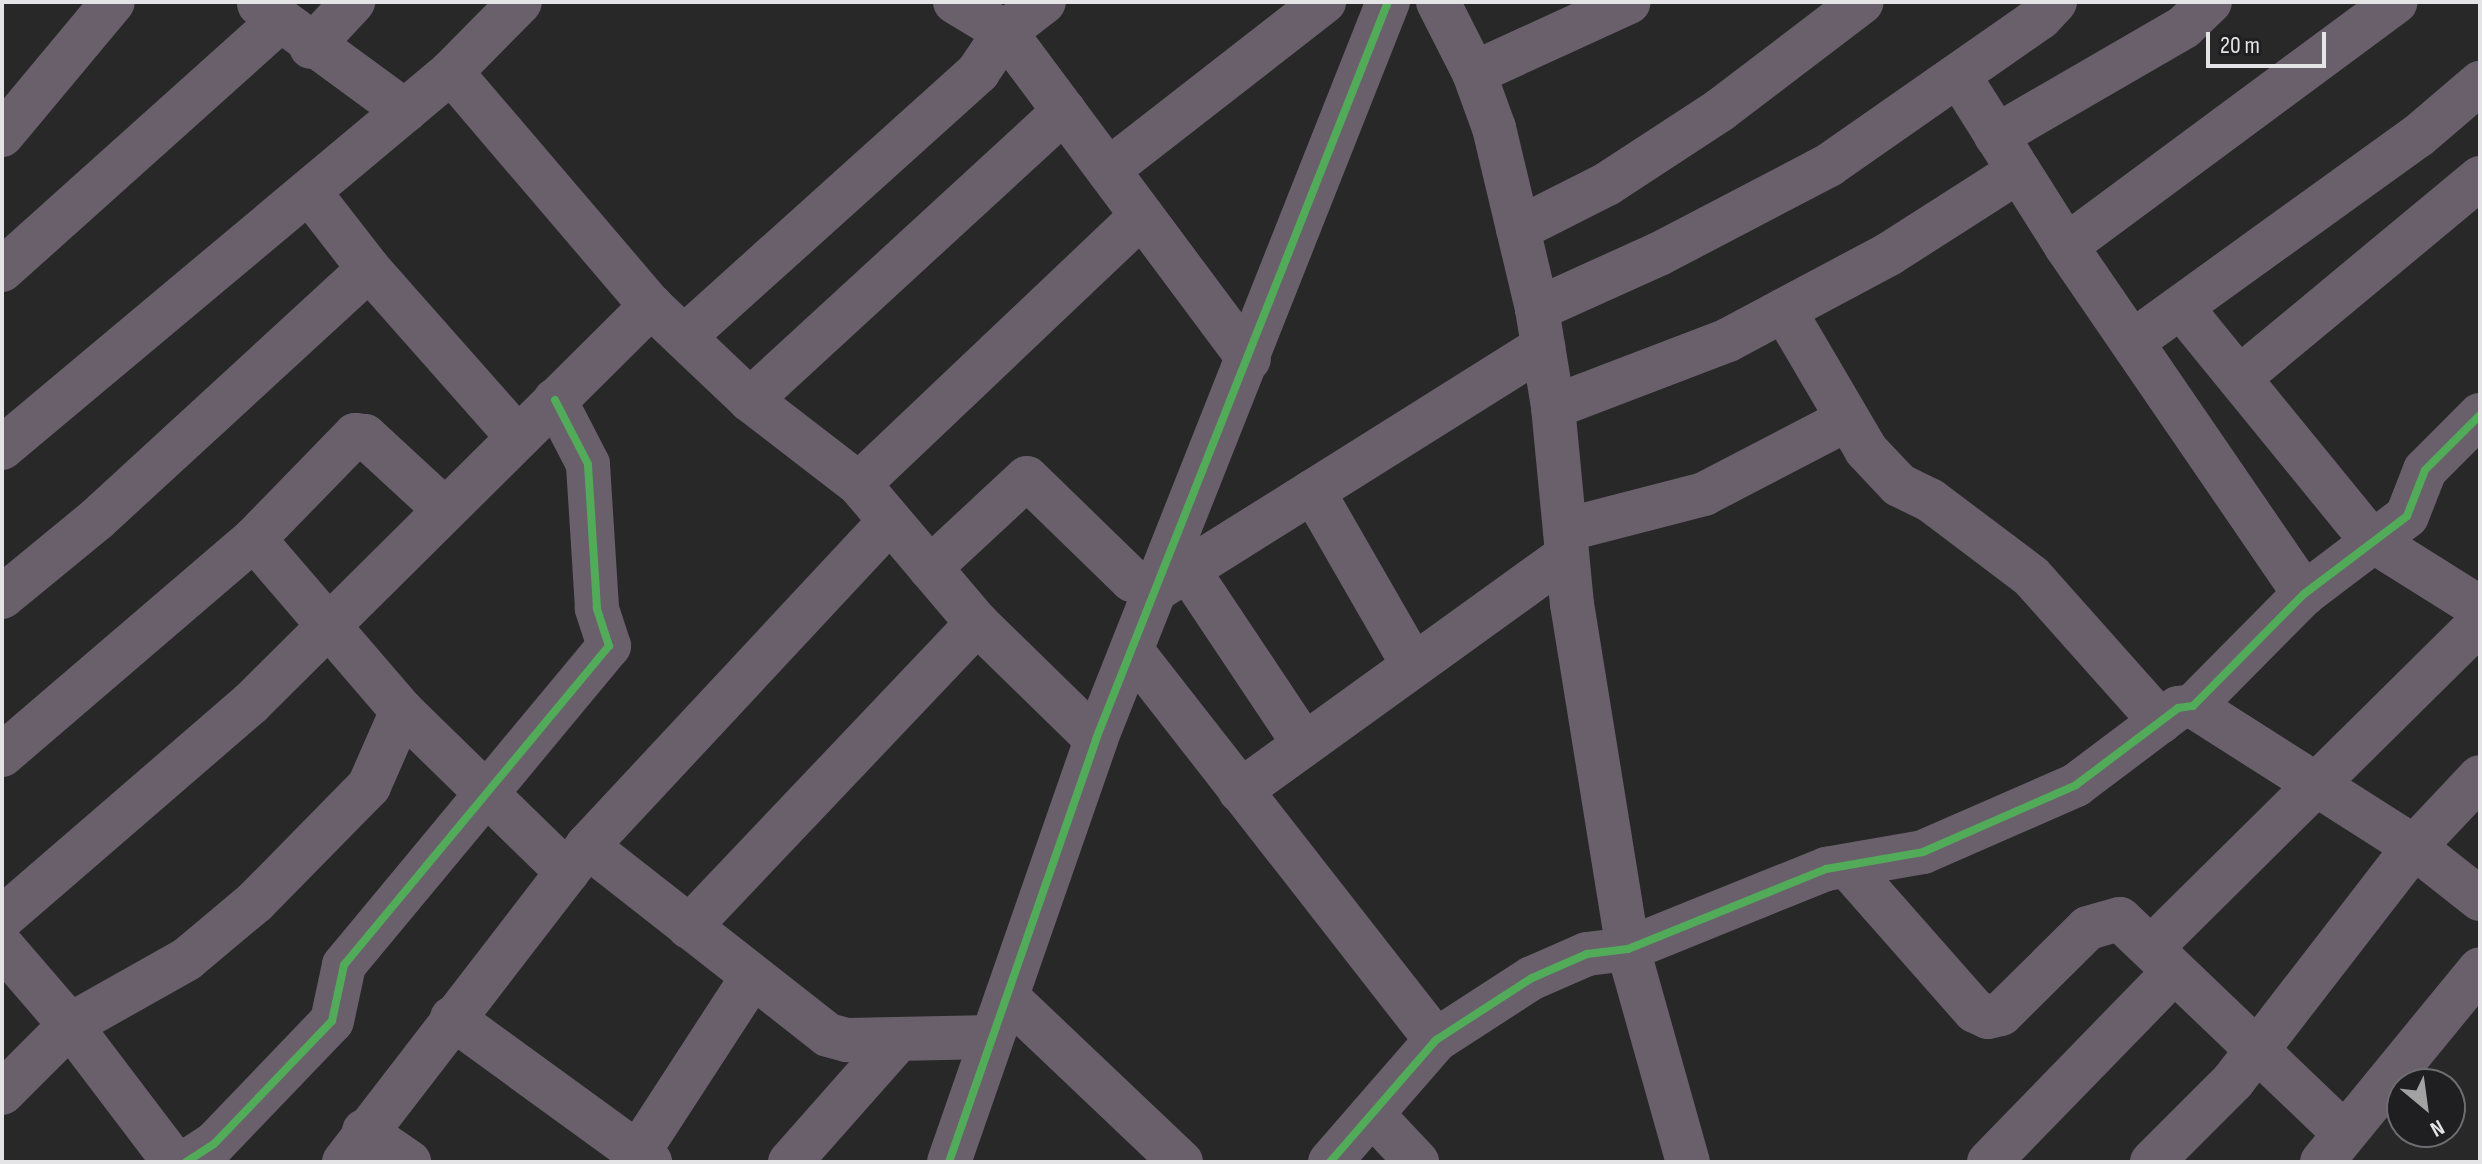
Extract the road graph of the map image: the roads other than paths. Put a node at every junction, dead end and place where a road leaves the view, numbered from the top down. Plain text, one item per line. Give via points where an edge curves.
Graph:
1 (113, 2) edge
2 (353, 2) edge
3 (520, 2) edge
4 (955, 2) edge
5 (1324, 2) edge
6 (1388, 2) edge
7 (1438, 2) edge
8 (1629, 2) edge
9 (1862, 2) edge
10 (2055, 2) edge
11 (2210, 2) edge
12 (2396, 2) edge
13 (1042, 3) edge
14 (283, 23) edge
15 (1005, 32) junction
16 (451, 72) junction
17 (1474, 73) junction
18 (1959, 76) junction
19 (2480, 83) edge
20 (405, 111) junction
21 (1064, 111) junction
22 (2, 135) edge
23 (2007, 153) junction
24 (1108, 170) junction
25 (2480, 178) edge
26 (310, 193) junction
27 (1142, 215) junction
28 (1518, 229) junction
29 (2066, 246) junction
30 (369, 269) junction
31 (2, 270) edge
32 (651, 306) junction
33 (2181, 307) junction
34 (1784, 310) junction
35 (1540, 328) junction
36 (684, 337) junction
37 (2132, 342) junction
38 (1249, 359) junction
39 (2239, 378) junction
40 (555, 400) junction
41 (750, 400) junction
42 (1553, 407) junction
43 (2480, 415) edge
44 (1848, 419) junction
45 (517, 436) junction
46 (2, 448) edge
47 (859, 484) junction
48 (1313, 491) junction
49 (444, 509) junction
50 (890, 521) junction
51 (254, 539) junction
52 (2370, 539) junction
53 (1566, 542) junction
54 (930, 568) junction
55 (1172, 580) junction
56 (2304, 594) junction
57 (2, 597) edge
58 (2480, 608) edge
59 (2480, 622) edge
60 (977, 623) junction
61 (327, 624) junction
62 (1132, 651) junction
63 (1413, 665) junction
64 (402, 711) junction
65 (2177, 714) junction
66 (1096, 739) junction
67 (1304, 744) junction
68 (2, 755) edge
69 (2480, 777) edge
70 (2317, 786) junction
71 (484, 791) junction
72 (1240, 791) junction
73 (2414, 847) junction
74 (577, 859) junction
75 (1847, 866) junction
76 (2480, 899) edge
77 (2, 918) edge
78 (689, 927) junction
79 (2, 946) edge
80 (1628, 949) junction
81 (2163, 959) junction
82 (2480, 969) edge
83 (752, 977) junction
84 (1007, 997) junction
85 (452, 1018) junction
86 (70, 1025) junction
87 (992, 1037) junction
88 (899, 1039) junction
89 (1436, 1040) junction
90 (2254, 1048) junction
91 (2, 1093) edge
92 (1372, 1114) junction
93 (354, 1146) edge
94 (2332, 1147) edge
95 (640, 1159) edge
96 (174, 1162) edge
97 (186, 1162) edge
98 (409, 1162) edge
99 (790, 1162) edge
100 (949, 1162) edge
101 (1181, 1162) edge
102 (1330, 1162) edge
103 (1417, 1162) edge
104 (1688, 1162) edge
105 (1989, 1162) edge
106 (2152, 1162) edge

1 - 22 street
2 - 14 street
3 - 16 street
4 - 15 street
5 - 24 street
6 - 38 street
7 - 17 street
8 - 17 street
9 - 28 street via 1720,110 1607,184
10 - 18 street
11 - 23 street via 2184,27
12 - 29 street
13 - 15 street
14 - 20 street
14 - 31 street
15 - 21 street
15 - 36 street via 978,72
16 - 20 street
16 - 32 street
17 - 28 street
18 - 23 street
18 - 35 street via 1781,191
19 - 33 street via 2418,136
20 - 26 street
21 - 24 street
21 - 41 street
23 - 29 street
23 - 34 street via 1889,254
24 - 27 street
25 - 39 street
26 - 30 street
26 - 46 street
27 - 38 street
27 - 47 street
28 - 35 street
29 - 37 street
30 - 45 street
30 - 57 street via 97,519
32 - 36 street
32 - 40 street
33 - 37 street
33 - 39 street
34 - 42 street via 1703,351
34 - 44 street
35 - 42 street
35 - 48 street
36 - 41 street
37 - 56 street
38 - 55 street
39 - 52 street
40 - 45 street
40 - 71 street via 588,464 597,608 609,646
41 - 47 street
42 - 53 street
43 - 52 street via 2425,470 2407,516
44 - 53 street via 1704,494
44 - 65 street via 1866,450 1899,485 1930,500 2031,576
45 - 49 street
47 - 50 street
48 - 55 street
48 - 63 street
49 - 51 street via 360,434
49 - 61 street
50 - 54 street
50 - 74 street
51 - 61 street
51 - 68 street
52 - 56 street
52 - 58 street
53 - 63 street
53 - 80 street
54 - 55 street via 1027,478 1132,580
54 - 60 street
55 - 62 street
55 - 67 street
56 - 65 street
59 - 70 street
60 - 66 street
60 - 78 street
61 - 64 street
61 - 77 street via 251,703
62 - 66 street
62 - 72 street
63 - 67 street
64 - 71 street
64 - 86 street via 369,786 255,902 187,959
65 - 70 street
65 - 75 street via 2076,785 1976,833 1923,852
66 - 84 street
67 - 72 street
69 - 73 street
70 - 73 street
70 - 81 street
71 - 74 street
71 - 97 street via 344,965 332,1021 214,1144
72 - 89 street
73 - 76 street
73 - 90 street
74 - 78 street
74 - 85 street
75 - 80 street via 1778,887
75 - 81 street via 1975,1011 1988,1017 2001,1014 2088,928 2105,920 2120,919
78 - 83 street
79 - 86 street
80 - 89 street via 1587,954 1532,978
80 - 104 street
81 - 90 street
81 - 105 street
82 - 94 street
83 - 88 street via 828,1035
83 - 95 street
84 - 87 street
84 - 101 street
85 - 93 street
85 - 95 street
86 - 91 street
86 - 96 street
87 - 88 street
87 - 100 street
88 - 99 street
89 - 92 street
90 - 94 street
90 - 106 street via 2233,1081
92 - 102 street
92 - 103 street
93 - 98 street

